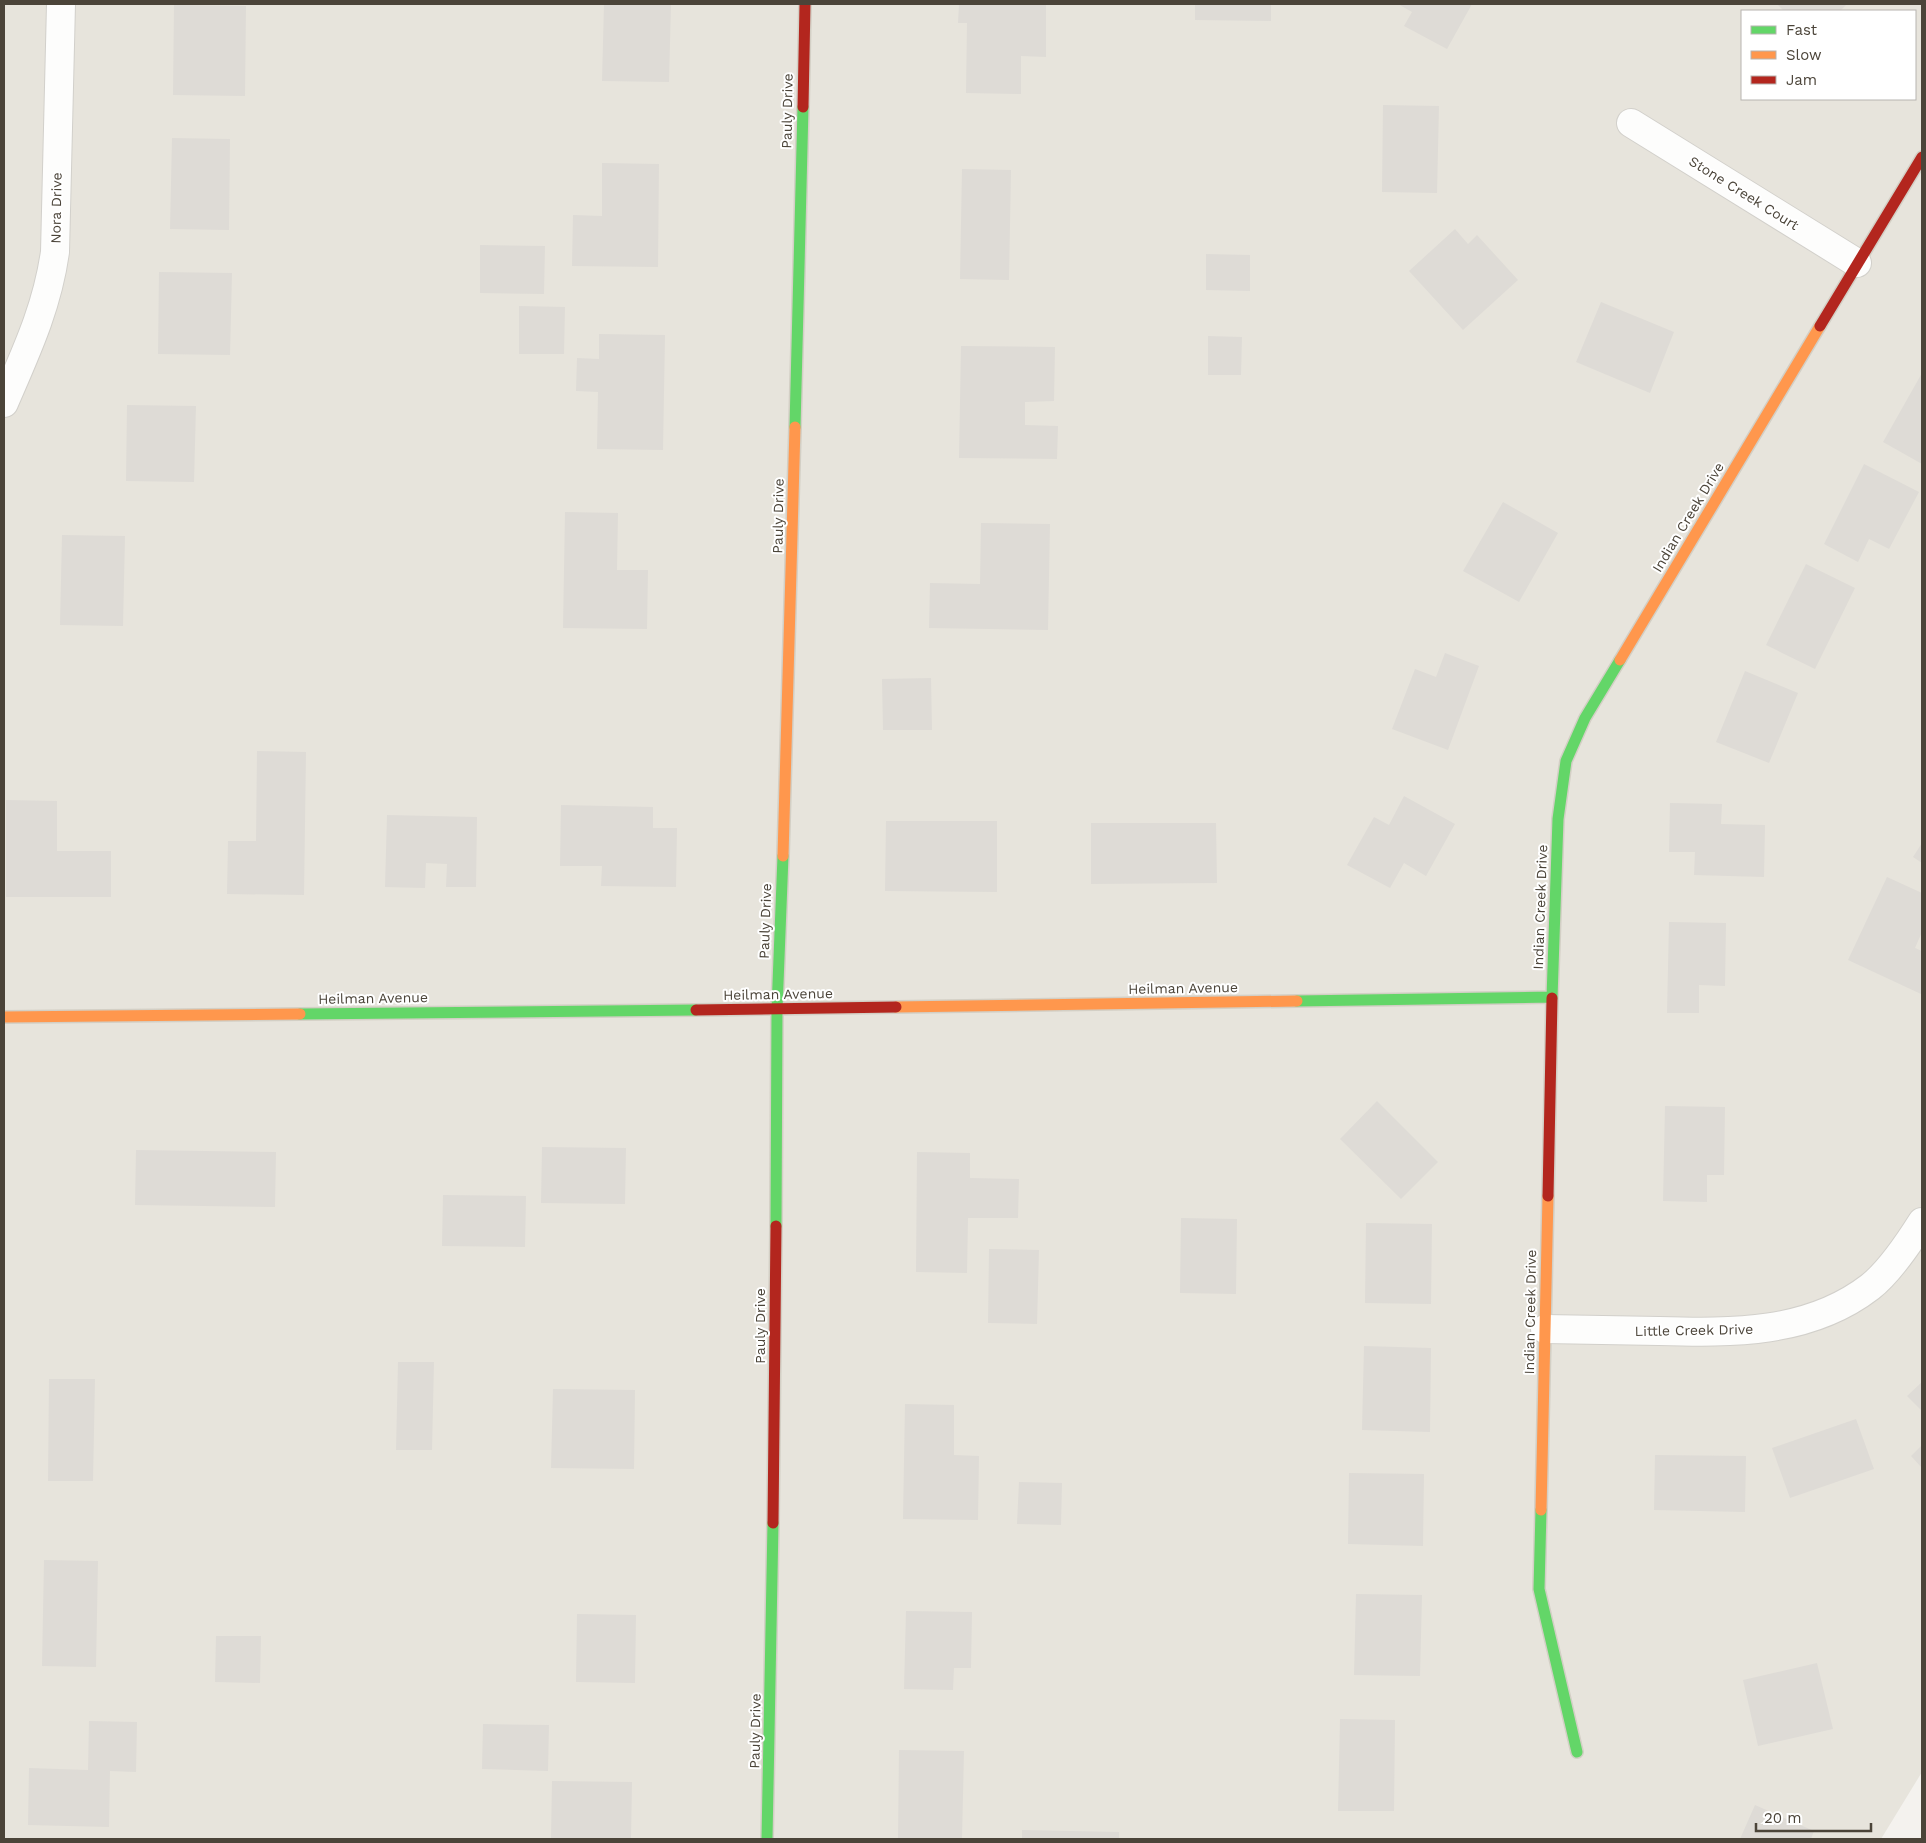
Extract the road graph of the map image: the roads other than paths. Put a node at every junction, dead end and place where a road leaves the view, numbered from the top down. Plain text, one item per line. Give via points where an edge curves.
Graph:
1 (61, 4) edge
2 (805, 4) edge
3 (1631, 123) dead end
4 (1922, 157) edge
5 (1857, 263) junction
6 (4, 403) edge
7 (1552, 997) junction
8 (777, 1009) junction
9 (4, 1017) edge
10 (1922, 1222) edge
11 (1544, 1329) junction
12 (1577, 1752) dead end
13 (767, 1839) edge

1 - 6 street, Nora Drive via 55,252 51,284
2 - 8 street, Pauly Drive
3 - 5 street, Stone Creek Court
4 - 5 street, Indian Creek Drive
5 - 7 street, Indian Creek Drive via 1585,718 1566,761 1558,819
7 - 8 street, Heilman Avenue
7 - 11 street, Indian Creek Drive
8 - 9 street, Heilman Avenue
8 - 13 street, Pauly Drive via 774,1570
10 - 11 street, Little Creek Drive via 1872,1286 1827,1313 1800,1322 1713,1333
11 - 12 street, Indian Creek Drive via 1539,1590

